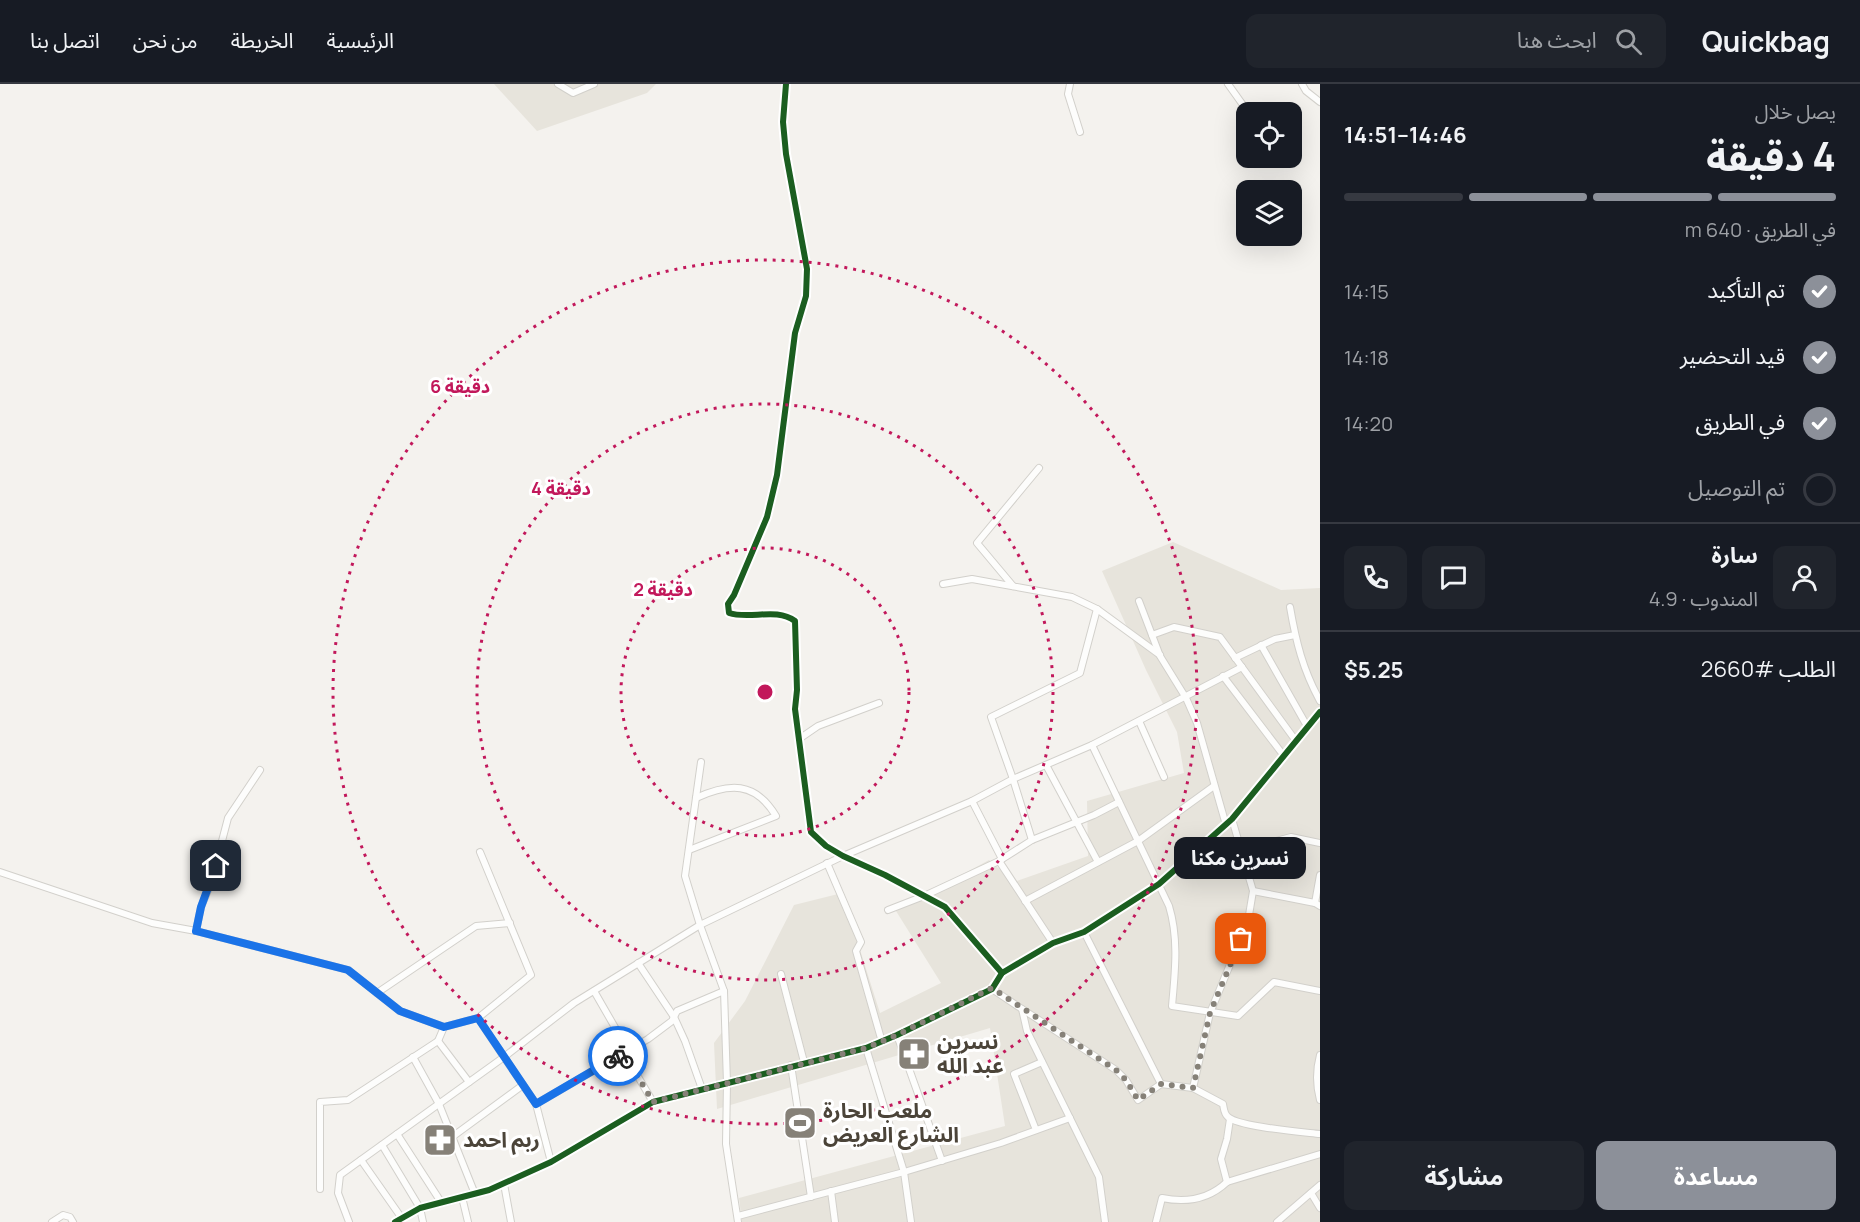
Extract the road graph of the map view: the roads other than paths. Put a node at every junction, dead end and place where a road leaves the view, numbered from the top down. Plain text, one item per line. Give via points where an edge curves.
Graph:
1 (558, 84) edge
2 (594, 84) edge
3 (786, 84) edge
4 (1070, 84) edge
5 (1228, 84) edge
6 (1302, 84) edge
7 (1241, 102) edge
8 (1320, 102) edge
9 (1080, 132) dead end
10 (1040, 468) dead end
11 (943, 584) dead end
12 (1013, 586) junction
13 (1139, 601) dead end
14 (1290, 607) dead end
15 (1097, 609) junction
16 (1152, 635) junction
17 (1295, 635) junction
18 (1261, 645) junction
19 (1160, 656) junction
20 (1235, 658) junction
21 (1242, 667) junction
22 (1223, 676) junction
23 (1186, 698) junction
24 (1320, 701) edge
25 (879, 703) dead end
26 (1320, 712) edge
27 (1139, 721) junction
28 (1307, 726) junction
29 (799, 739) junction
30 (1296, 741) junction
31 (1092, 745) junction
32 (1284, 756) junction
33 (701, 762) dead end
34 (1046, 765) junction
35 (260, 770) dead end
36 (1164, 777) dead end
37 (1013, 779) junction
38 (1214, 786) junction
39 (696, 798) junction
40 (972, 801) junction
41 (1119, 802) junction
42 (1077, 822) junction
43 (1229, 822) junction
44 (1032, 840) junction
45 (1138, 840) junction
46 (1320, 843) edge
47 (689, 850) junction
48 (1242, 850) junction
49 (480, 852) dead end
50 (843, 856) junction
51 (1000, 860) junction
52 (1098, 862) junction
53 (827, 863) junction
54 (0, 872) edge
55 (1320, 875) edge
56 (1160, 884) junction
57 (1253, 891) junction
58 (924, 896) junction
59 (1025, 901) junction
60 (1317, 905) edge
61 (888, 910) dead end
62 (510, 923) junction
63 (700, 925) junction
64 (196, 931) junction
65 (1084, 932) junction
66 (1053, 943) junction
67 (638, 963) junction
68 (1002, 973) junction
69 (781, 974) dead end
70 (992, 988) junction
71 (594, 991) junction
72 (724, 991) junction
73 (1320, 991) edge
74 (377, 993) junction
75 (1022, 1009) junction
76 (1210, 1013) junction
77 (674, 1017) junction
78 (478, 1018) junction
79 (444, 1027) junction
80 (897, 1035) junction
81 (438, 1041) junction
82 (882, 1042) junction
83 (866, 1048) junction
84 (626, 1051) junction
85 (1320, 1055) edge
86 (413, 1057) junction
87 (504, 1058) junction
88 (804, 1062) junction
89 (1042, 1062) junction
90 (791, 1065) junction
91 (469, 1082) junction
92 (727, 1083) junction
93 (1161, 1084) junction
94 (523, 1085) junction
95 (1193, 1088) junction
96 (702, 1089) junction
97 (1320, 1100) edge
98 (653, 1102) junction
99 (439, 1104) junction
100 (536, 1104) junction
101 (1070, 1118) junction
102 (1230, 1119) junction
103 (1036, 1130) junction
104 (397, 1134) junction
105 (1320, 1134) edge
106 (452, 1137) junction
107 (382, 1145) junction
108 (1320, 1154) edge
109 (361, 1160) junction
110 (942, 1161) junction
111 (551, 1162) junction
112 (904, 1172) junction
113 (1227, 1182) junction
114 (504, 1184) junction
115 (1320, 1185) edge
116 (320, 1189) dead end
117 (831, 1191) junction
118 (1311, 1193) junction
119 (475, 1194) junction
120 (462, 1197) junction
121 (811, 1197) junction
122 (441, 1202) junction
123 (420, 1208) junction
124 (1320, 1208) edge
125 (401, 1217) junction
126 (738, 1219) edge
127 (52, 1222) edge
128 (74, 1222) edge
129 (350, 1222) edge
130 (395, 1222) edge
131 (423, 1222) edge
132 (468, 1222) edge
133 (511, 1222) edge
134 (835, 1222) edge
135 (911, 1222) edge
136 (1105, 1222) edge
137 (1156, 1222) edge
138 (1277, 1222) edge

1 - 2 street via 573,93
3 - 29 street via 786,154 807,269 806,296 795,333 777,475 767,518 728,604 729,613 738,616 787,615 795,621 795,710
4 - 9 street via 1068,94
5 - 7 street
6 - 8 street
10 - 12 street via 977,543
11 - 12 street via 972,579
12 - 15 street via 1072,597
13 - 16 street
14 - 17 street
15 - 19 street
15 - 37 street via 1080,673 991,717
16 - 19 street
16 - 20 street via 1174,627 1220,637
17 - 18 street
17 - 24 street
18 - 20 street
18 - 28 street
19 - 23 street
20 - 21 street
21 - 22 street
21 - 30 street
22 - 23 street
22 - 32 street
23 - 27 street
23 - 38 street
25 - 29 street via 818,726
26 - 28 street
27 - 31 street
27 - 36 street
28 - 30 street
29 - 50 street via 811,832
30 - 32 street
31 - 34 street
31 - 41 street
32 - 43 street
33 - 39 street
34 - 37 street
34 - 42 street
35 - 64 street via 228,818
37 - 40 street
37 - 44 street
38 - 43 street
38 - 45 street
39 - 47 street
39 - 47 street via 717,789 740,787 758,795 776,816
40 - 50 street
40 - 51 street
41 - 42 street
41 - 45 street
42 - 44 street
42 - 52 street
43 - 48 street
43 - 56 street
44 - 51 street
45 - 52 street
45 - 56 street
46 - 48 street via 1291,837
47 - 63 street via 685,876
48 - 57 street
49 - 62 street
50 - 53 street
50 - 58 street
51 - 58 street
51 - 59 street
52 - 59 street
53 - 63 street
53 - 82 street via 861,942 856,951
54 - 64 street via 152,923
55 - 60 street
56 - 65 street
56 - 76 street via 1175,925 1172,1006
57 - 60 street
57 - 76 street via 1248,921
58 - 61 street
58 - 68 street via 945,907
59 - 66 street
62 - 74 street via 476,926
62 - 78 street via 531,975
63 - 67 street
63 - 72 street
64 - 74 street via 348,970
65 - 66 street
65 - 93 street
66 - 68 street
67 - 71 street
67 - 77 street
68 - 70 street
69 - 88 street
70 - 75 street
70 - 80 street
71 - 84 street
71 - 87 street
72 - 77 street via 677,1011
72 - 92 street
73 - 76 street via 1274,982 1238,1016
74 - 79 street via 400,1011
75 - 89 street
75 - 93 street via 1116,1070 1138,1100
76 - 95 street
77 - 84 street
77 - 96 street
78 - 79 street
78 - 87 street
79 - 81 street
80 - 82 street
80 - 110 street
81 - 86 street
81 - 91 street
82 - 83 street
83 - 88 street
83 - 112 street
84 - 98 street
84 - 100 street
85 - 97 street
86 - 99 street
86 - 116 street via 348,1100 320,1102
87 - 91 street
87 - 94 street
88 - 90 street
89 - 101 street
89 - 103 street via 1014,1074
90 - 92 street
90 - 121 street
91 - 99 street
92 - 96 street
92 - 126 street via 726,1144
93 - 95 street
94 - 100 street
94 - 106 street
95 - 102 street via 1223,1104
96 - 98 street
98 - 111 street
99 - 104 street
99 - 106 street
100 - 111 street
101 - 103 street
101 - 136 street via 1098,1177
102 - 105 street
102 - 113 street via 1221,1159
103 - 110 street
104 - 107 street
104 - 122 street
106 - 119 street
107 - 109 street
107 - 123 street
108 - 113 street
109 - 125 street
109 - 129 street via 340,1175 338,1193
110 - 112 street
111 - 114 street
112 - 117 street
112 - 135 street
113 - 137 street via 1204,1198 1162,1198
114 - 119 street
114 - 133 street
115 - 118 street
117 - 121 street
117 - 134 street
118 - 124 street
118 - 138 street
119 - 120 street
120 - 122 street
120 - 132 street
121 - 126 street
122 - 123 street
123 - 125 street
123 - 131 street
125 - 130 street
127 - 128 street via 63,1215

